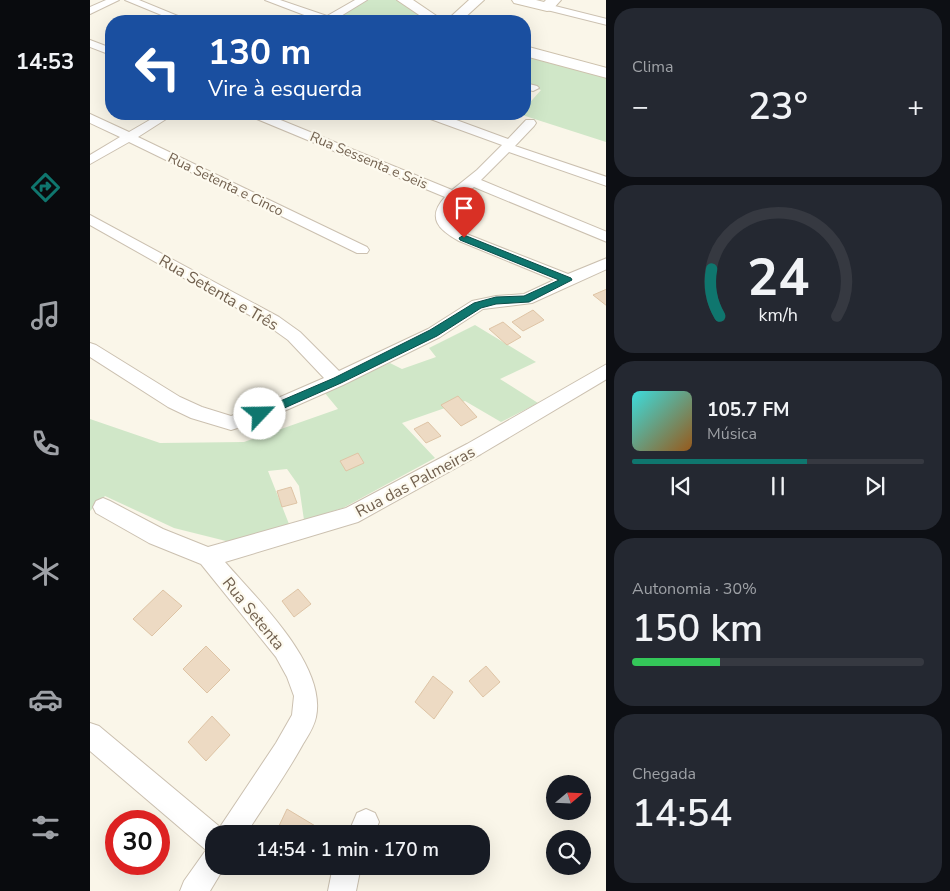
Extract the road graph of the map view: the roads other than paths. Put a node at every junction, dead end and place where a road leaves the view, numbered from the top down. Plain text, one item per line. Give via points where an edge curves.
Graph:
1 (114, 0) edge
2 (130, 0) edge
3 (270, 0) edge
4 (362, 0) edge
5 (404, 0) edge
6 (477, 0) edge
7 (520, 0) edge
8 (550, 3) edge
9 (90, 11) edge
10 (169, 15) edge
11 (312, 15) edge
12 (338, 15) edge
13 (428, 15) edge
14 (460, 15) edge
15 (606, 22) edge
16 (90, 43) edge
17 (105, 49) edge
18 (531, 53) edge
19 (606, 74) edge
20 (90, 118) edge
21 (158, 120) edge
22 (270, 120) edge
23 (444, 120) edge
24 (530, 123) dead end
25 (129, 137) junction
26 (509, 145) junction
27 (90, 160) edge
28 (472, 181) junction
29 (606, 182) edge
30 (454, 196) junction
31 (90, 218) edge
32 (606, 238) edge
33 (362, 250) dead end
34 (606, 263) edge
35 (567, 280) junction
36 (90, 349) edge
37 (90, 362) edge
38 (115, 365) junction
39 (606, 370) edge
40 (338, 380) junction
41 (103, 507) dead end
42 (208, 557) junction
43 (90, 735) edge
44 (236, 825) edge
45 (205, 832) edge
46 (205, 874) edge
47 (345, 875) edge
48 (194, 891) edge
49 (342, 891) edge

1 - 9 street
2 - 10 street
3 - 11 street
4 - 12 street
5 - 13 street
6 - 14 street
7 - 8 street
8 - 15 street
16 - 17 street
18 - 19 street
20 - 25 street, Rua Setenta e Cinco
21 - 25 street
22 - 30 street, Rua Sessenta e Seis
23 - 26 street
24 - 26 street
25 - 27 street
25 - 33 street, Rua Setenta e Cinco
26 - 28 street
26 - 29 street
28 - 30 street
28 - 32 street
30 - 35 street via 442,214 450,230
31 - 40 street, Rua Setenta e Três via 273,321 294,336
34 - 35 street
35 - 40 street via 526,299 478,305 434,333
36 - 38 street
37 - 38 street
38 - 40 street via 196,413 231,422 260,414
39 - 42 street, Rua das Palmeiras via 474,449 350,516
41 - 42 street via 156,536
42 - 44 street, Rua Setenta via 284,649 306,696 304,718
43 - 45 street
46 - 48 street
47 - 49 street

